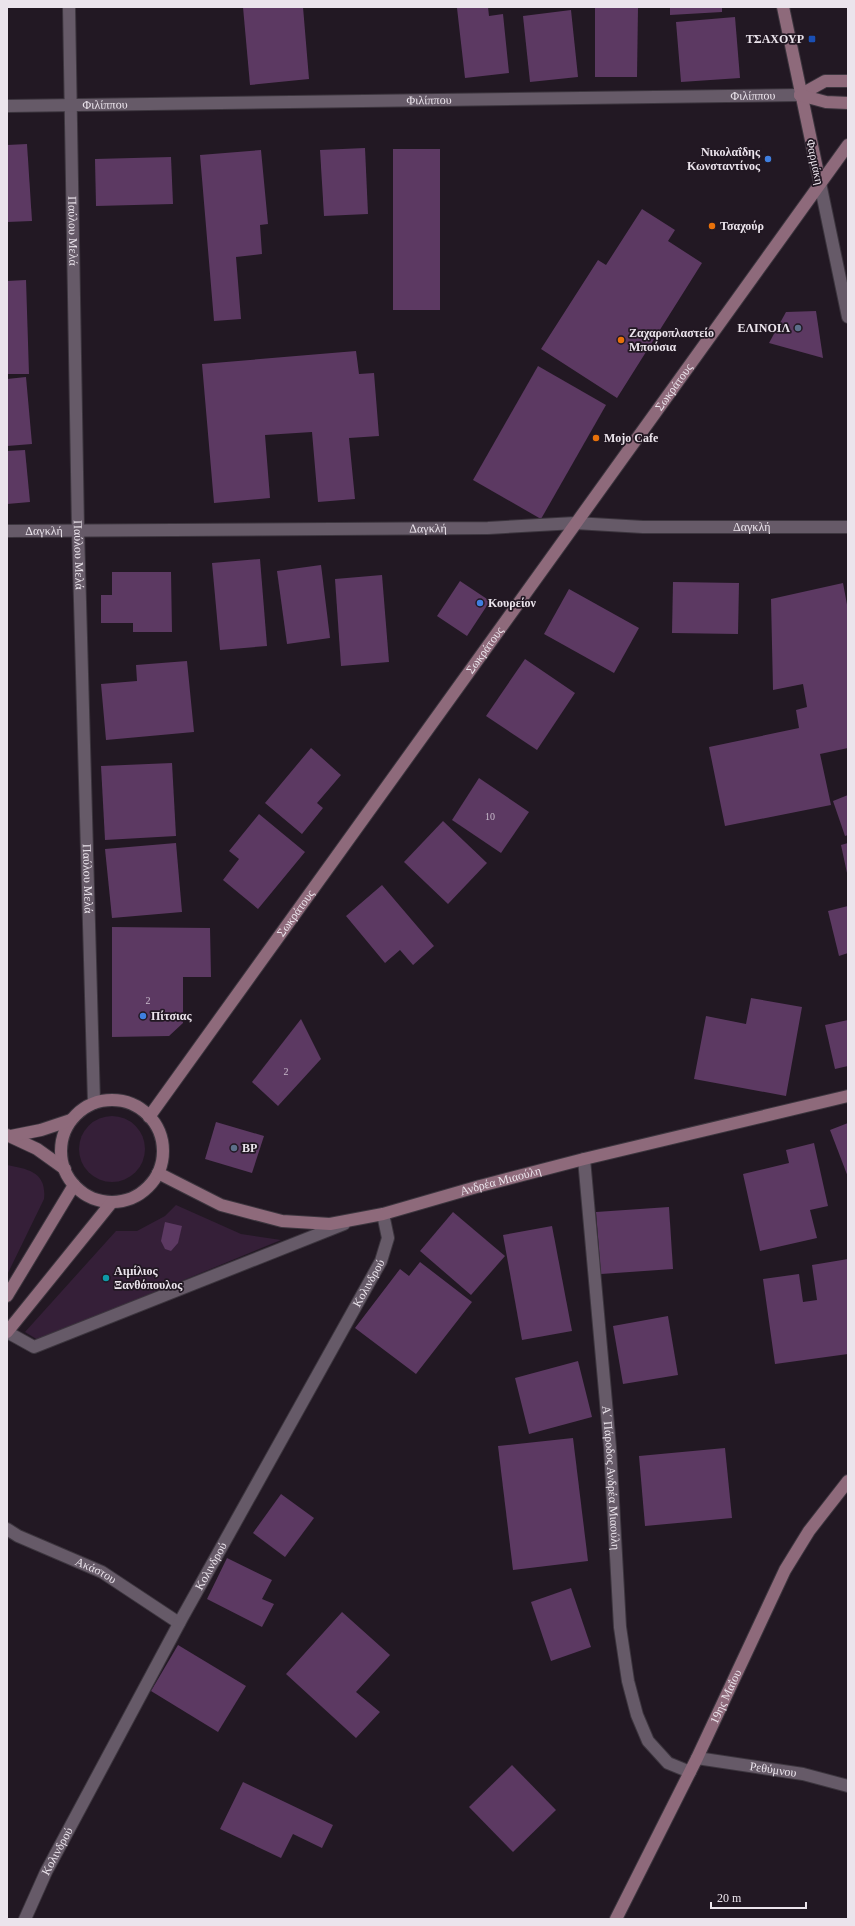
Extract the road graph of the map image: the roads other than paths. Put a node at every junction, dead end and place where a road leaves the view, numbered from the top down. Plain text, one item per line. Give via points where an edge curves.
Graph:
1 (69, 7) edge
2 (783, 7) edge
3 (848, 81) edge
4 (800, 95) junction
5 (848, 103) edge
6 (7, 106) edge
7 (69, 106) junction
8 (848, 145) edge
9 (820, 182) junction
10 (848, 317) edge
11 (575, 523) junction
12 (848, 527) edge
13 (78, 530) junction
14 (7, 531) edge
15 (848, 1096) edge
16 (94, 1103) junction
17 (149, 1117) junction
18 (71, 1120) junction
19 (9, 1136) edge
20 (584, 1159) junction
21 (65, 1169) junction
22 (158, 1173) junction
23 (74, 1185) junction
24 (112, 1202) junction
25 (383, 1214) junction
26 (358, 1218) junction
27 (7, 1296) edge
28 (7, 1332) edge
29 (848, 1481) edge
30 (7, 1529) edge
31 (179, 1623) junction
32 (697, 1758) junction
33 (690, 1772) junction
34 (848, 1786) edge
35 (25, 1919) edge
36 (616, 1919) edge

1 - 7 street, Παύλου Μελά
2 - 4 main road, Φαρμάκη
3 - 4 main road, Φιλίππου via 825,81
4 - 5 main road via 826,102
4 - 7 street, Φιλίππου
4 - 9 main road, Φαρμάκη
6 - 7 street, Φιλίππου
7 - 13 street, Παύλου Μελά
8 - 9 main road, Σωκράτους
9 - 10 street, Φαρμάκη
9 - 11 main road, Σωκράτους
11 - 12 street, Δαγκλή via 643,527
11 - 13 street, Δαγκλή via 488,528
11 - 17 main road, Σωκράτους
13 - 14 street, Δαγκλή
13 - 16 street, Παύλου Μελά
15 - 20 main road, Ανδρέα Μιαούλη
16 - 17 main road via 108,1100 123,1101 137,1107
16 - 18 main road via 81,1110
17 - 22 main road via 158,1129 162,1143
18 - 19 main road via 41,1130
18 - 21 main road via 64,1132 61,1146
19 - 21 main road via 37,1149
20 - 25 main road, Ανδρέα Μιαούλη
20 - 33 street, Α΄ Πάροδος Ανδρέα Μιαούλη via 610,1446 620,1627 628,1681 648,1741 668,1763
21 - 23 main road
22 - 24 main road via 150,1185 139,1194 126,1200
22 - 26 main road, Ανδρέα Μιαούλη via 221,1205 282,1221 330,1224
23 - 24 main road via 98,1200
23 - 27 main road
24 - 28 main road
25 - 26 main road, Ανδρέα Μιαούλη
25 - 31 street, Κολινδρού via 388,1238 380,1261
26 - 28 street via 34,1347
29 - 32 main road, 19ης Μαΐου via 809,1530 785,1570
30 - 31 street, Ακάστου via 102,1572
31 - 35 street, Κολινδρού via 46,1872
32 - 33 main road, 19ης Μαΐου
32 - 34 street, Ρεθύμνου via 803,1774
33 - 36 main road, 19ης Μαΐου

